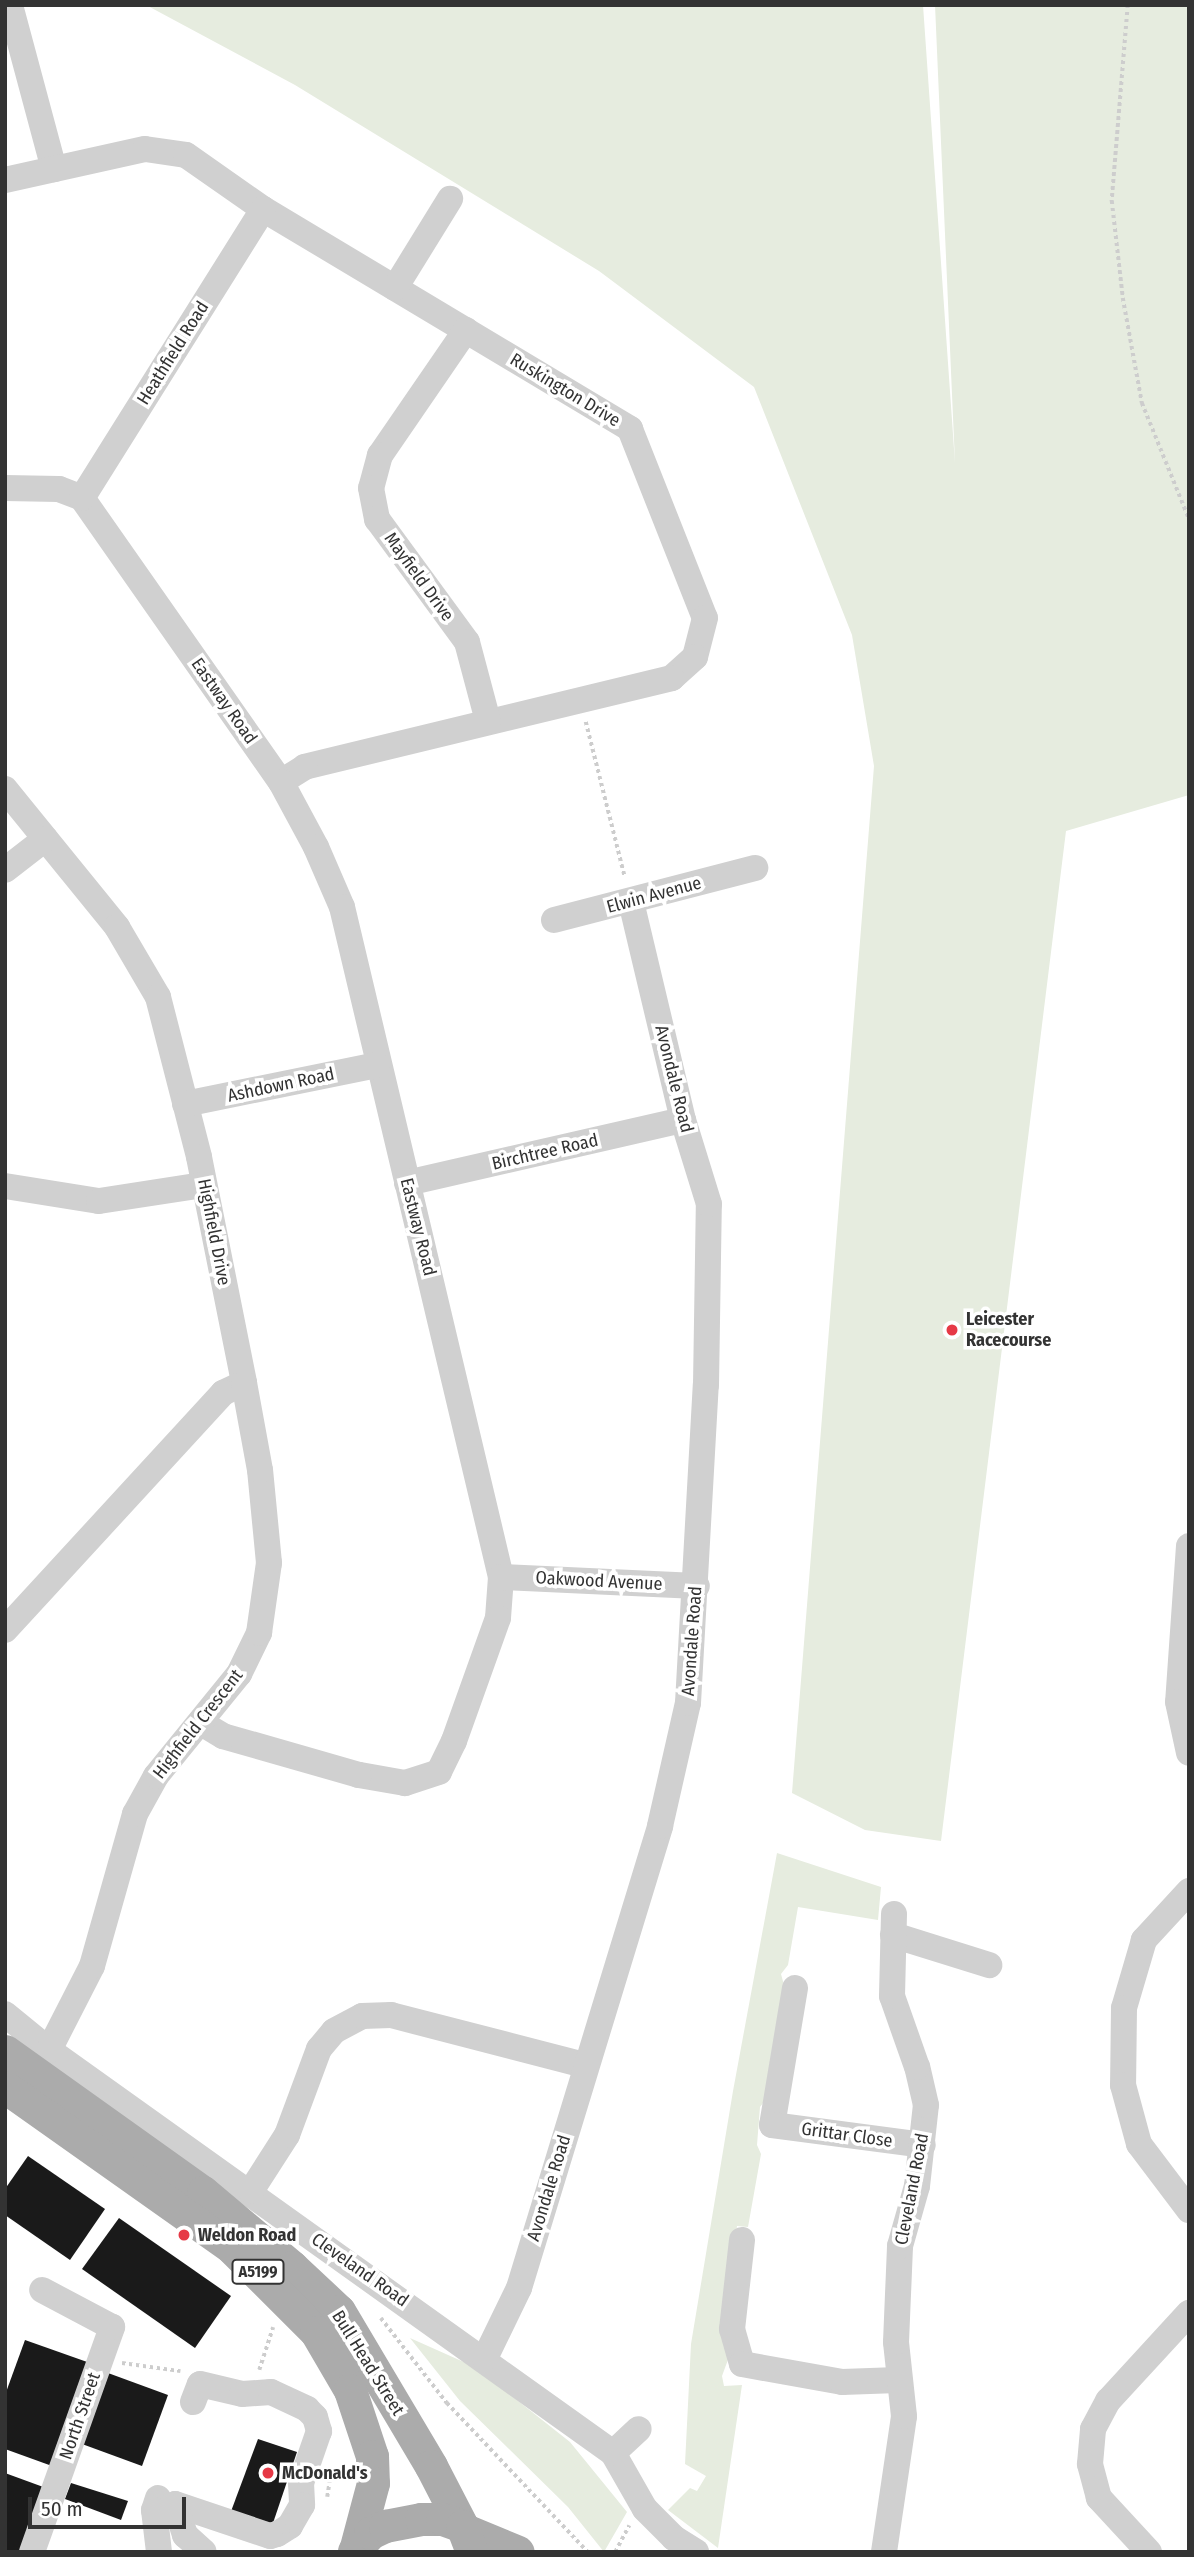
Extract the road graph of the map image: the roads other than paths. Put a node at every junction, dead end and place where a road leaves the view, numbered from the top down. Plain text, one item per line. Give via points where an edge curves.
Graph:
1 (10, 5) edge
2 (54, 169) junction
3 (5, 180) edge
4 (450, 198) dead end
5 (264, 209) junction
6 (395, 288) junction
7 (466, 330) junction
8 (5, 488) edge
9 (82, 498) junction
10 (488, 721) junction
11 (281, 782) junction
12 (5, 789) edge
13 (45, 839) junction
14 (755, 868) dead end
15 (5, 870) edge
16 (631, 902) junction
17 (554, 920) dead end
18 (377, 1065) junction
19 (185, 1104) junction
20 (683, 1120) junction
21 (407, 1184) junction
22 (204, 1185) junction
23 (5, 1186) edge
24 (244, 1383) junction
25 (1189, 1546) edge
26 (1188, 1570) edge
27 (501, 1577) junction
28 (697, 1586) junction
29 (5, 1630) edge
30 (201, 1723) junction
31 (1189, 1753) edge
32 (1189, 1891) edge
33 (989, 1965) dead end
34 (795, 1987) dead end
35 (5, 2014) edge
36 (50, 2050) junction
37 (5, 2051) edge
38 (585, 2065) junction
39 (5, 2087) edge
40 (923, 2145) junction
41 (251, 2191) junction
42 (1189, 2210) edge
43 (742, 2240) dead end
44 (42, 2290) dead end
45 (1189, 2313) edge
46 (485, 2358) junction
47 (898, 2379) junction
48 (193, 2402) dead end
49 (639, 2429) dead end
50 (613, 2453) junction
51 (158, 2498) dead end
52 (466, 2536) edge
53 (355, 2549) edge
54 (32, 2552) edge
55 (159, 2552) edge
56 (204, 2552) edge
57 (518, 2552) edge
58 (695, 2552) edge
59 (884, 2552) edge
60 (1149, 2552) edge

1 - 2 street
2 - 3 street, Ruskington Drive
2 - 5 street, Ruskington Drive via 145,149 186,155
4 - 6 street
5 - 6 street, Ruskington Drive
5 - 9 street, Heathfield Road
6 - 7 street, Ruskington Drive
7 - 10 street, Mayfield Drive via 380,455 371,488 377,519 467,642
7 - 10 street, Ruskington Drive via 630,429 705,618 695,657 672,678
8 - 9 street via 59,489
9 - 11 street, Eastway Road
10 - 11 street, Ruskington Drive via 305,767
11 - 18 street, Eastway Road via 342,907
12 - 13 street, Highfield Drive
13 - 15 street
13 - 19 street, Highfield Drive via 117,928 158,997
14 - 16 street, Elwin Avenue
16 - 17 street, Elwin Avenue
16 - 20 street, Avondale Road
18 - 19 street, Ashdown Road
18 - 21 street, Eastway Road
19 - 22 street, Highfield Drive
20 - 21 street, Birchtree Road
20 - 28 street, Avondale Road via 709,1205
21 - 27 street, Eastway Road
22 - 23 street via 99,1201
22 - 24 street, Highfield Drive
24 - 29 street via 223,1393
24 - 30 street, Highfield Crescent via 260,1470 269,1563 259,1633 239,1674
25 - 26 street
26 - 31 street via 1178,1702
27 - 28 street, Oakwood Avenue
27 - 30 street, Eastway Road via 498,1618 439,1772 405,1783 359,1775 222,1736
28 - 38 street, Avondale Road via 688,1703 660,1826
30 - 36 street, Highfield Crescent via 156,1776 135,1814 93,1966
32 - 42 street via 1144,1940 1124,2008 1123,2085 1139,2144
33 - 40 street, Cleveland Road via 893,1924 892,1996 926,2105
34 - 40 street, Grittar Close via 772,2125
35 - 36 street, Cleveland Road
36 - 41 street, Cleveland Road
37 - 52 main road, Bull Head Street / A5199 via 203,2192 339,2311 431,2466
38 - 41 street via 391,2015 362,2016 334,2031 318,2049 287,2135
38 - 46 street, Avondale Road via 519,2288
39 - 53 main road, Bull Head Street / A5199 via 232,2248 316,2332 350,2390 372,2456 373,2483
40 - 47 street, Cleveland Road via 900,2246
41 - 46 street, Cleveland Road
43 - 47 street via 732,2329 742,2364 842,2382
44 - 54 street, North Street via 112,2327
45 - 60 street via 1108,2401 1093,2429 1090,2464 1099,2498
46 - 50 street, Cleveland Road
47 - 59 street, Cleveland Road via 903,2442
48 - 56 street via 200,2384 242,2394 271,2392 315,2417 319,2431 301,2483 302,2505 290,2526 270,2536 175,2504 185,2535
49 - 50 street
50 - 58 street, Cleveland Road via 645,2509
51 - 55 street via 154,2510
52 - 53 main road via 442,2519 397,2524 370,2533
52 - 57 main road

